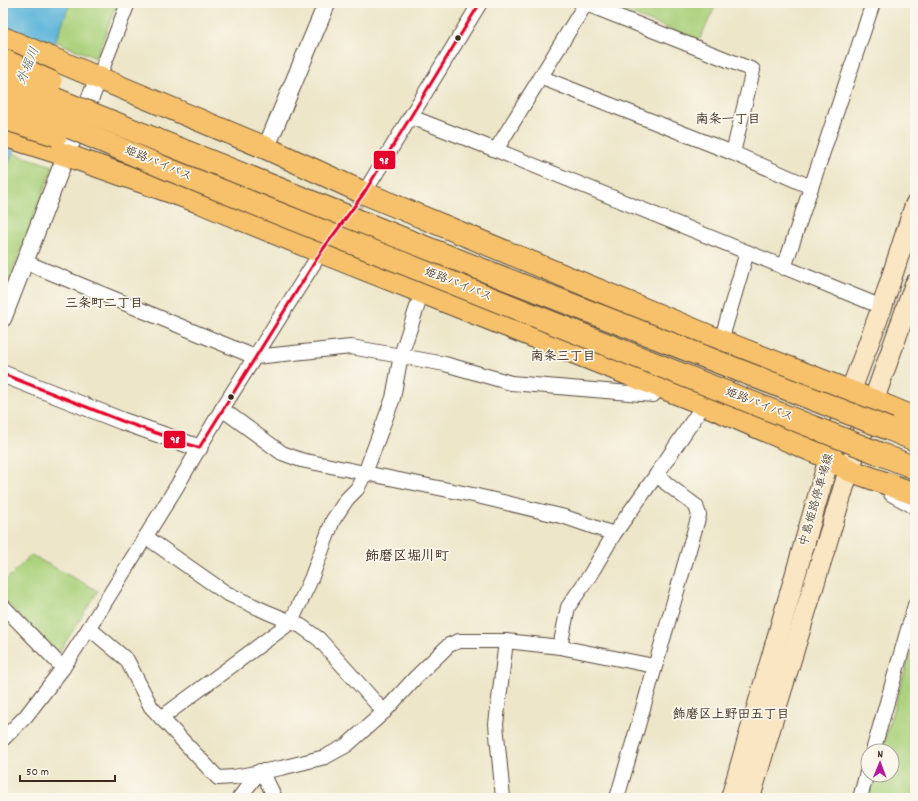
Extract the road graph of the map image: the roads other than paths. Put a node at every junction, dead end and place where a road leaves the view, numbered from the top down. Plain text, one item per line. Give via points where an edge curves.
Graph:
1 (128, 3) edge
2 (327, 3) edge
3 (479, 3) edge
4 (585, 3) edge
5 (873, 3) edge
6 (3, 38) edge
7 (3, 60) edge
8 (99, 77) junction
9 (540, 77) junction
10 (3, 78) edge
11 (3, 99) edge
12 (100, 116) junction
13 (411, 117) junction
14 (3, 118) edge
15 (3, 135) edge
16 (266, 148) junction
17 (496, 150) junction
18 (56, 152) junction
19 (733, 153) junction
20 (170, 170) junction
21 (811, 187) junction
22 (364, 193) junction
23 (915, 205) edge
24 (321, 252) junction
25 (747, 252) junction
26 (25, 262) junction
27 (784, 268) junction
28 (422, 292) junction
29 (913, 296) edge
30 (882, 308) junction
31 (3, 318) edge
32 (721, 341) junction
33 (401, 355) junction
34 (255, 357) junction
35 (3, 374) edge
36 (659, 386) junction
37 (850, 392) junction
38 (874, 401) junction
39 (704, 404) junction
40 (222, 409) junction
41 (915, 409) edge
42 (915, 418) edge
43 (915, 440) edge
44 (199, 448) junction
45 (829, 458) junction
46 (915, 468) edge
47 (849, 470) junction
48 (365, 474) junction
49 (657, 474) junction
50 (915, 494) edge
51 (915, 507) edge
52 (614, 534) junction
53 (146, 537) junction
54 (915, 605) edge
55 (3, 606) edge
56 (291, 622) junction
57 (89, 628) junction
58 (506, 642) junction
59 (560, 647) junction
60 (654, 666) junction
61 (62, 668) junction
62 (384, 712) junction
63 (161, 718) junction
64 (3, 739) edge
65 (875, 743) edge
66 (261, 771) junction
67 (864, 783) edge
68 (239, 798) edge
69 (275, 798) edge
70 (502, 798) edge
71 (617, 798) edge
72 (731, 798) edge
73 (750, 798) edge
74 (860, 798) edge

1 - 8 street
2 - 16 street
3 - 13 street
4 - 9 street
4 - 19 street via 753,70
5 - 21 street
6 - 8 highway
7 - 12 highway, bridge via 72,91
8 - 16 highway
8 - 18 street
9 - 17 street
9 - 19 street
10 - 12 highway, 姫路バイパス, bridge
11 - 20 highway, 姫路バイパス, bridge
12 - 43 highway, 姫路バイパス, bridge
13 - 17 street
13 - 22 street
14 - 20 highway, bridge
15 - 18 highway
16 - 22 highway
17 - 25 street
18 - 24 highway via 202,203
18 - 26 street
19 - 21 street
20 - 46 highway, 姫路バイパス, bridge
21 - 27 street
22 - 32 highway
23 - 30 main road, 中島姫路停車場線
24 - 28 highway
24 - 34 street
25 - 27 street
25 - 32 street
26 - 31 street
26 - 34 street
27 - 30 street
28 - 33 street
28 - 36 highway
29 - 38 main road, 中島姫路停車場線
30 - 37 main road, 中島姫路停車場線
32 - 37 highway
33 - 34 street via 351,347
33 - 36 street via 445,364 512,383 653,395
33 - 48 street via 393,398
34 - 40 street
35 - 44 street
36 - 39 highway
37 - 38 highway
37 - 45 main road, 中島姫路停車場線
38 - 41 street
38 - 42 highway
38 - 47 main road, 中島姫路停車場線
39 - 45 highway
39 - 49 street
40 - 44 street
40 - 48 street via 282,453 301,460
44 - 53 street
45 - 47 highway
45 - 72 main road, 中島姫路停車場線
47 - 50 highway
47 - 51 street
47 - 73 main road, 中島姫路停車場線
48 - 52 street via 473,495 565,517
48 - 56 street via 333,520
49 - 52 street
49 - 60 street via 696,506 699,515
52 - 59 street via 568,607
53 - 56 street via 226,593
53 - 57 street
54 - 65 street
55 - 61 street
56 - 62 street via 319,639
56 - 63 street
57 - 61 street
57 - 63 street via 126,660 151,707
58 - 59 street
58 - 62 street via 459,641 449,645
58 - 70 street via 496,724
59 - 60 street
60 - 71 street
61 - 64 street via 26,716
62 - 66 street via 347,745 325,757
63 - 66 street via 218,778
66 - 68 street
66 - 69 street
67 - 74 street

